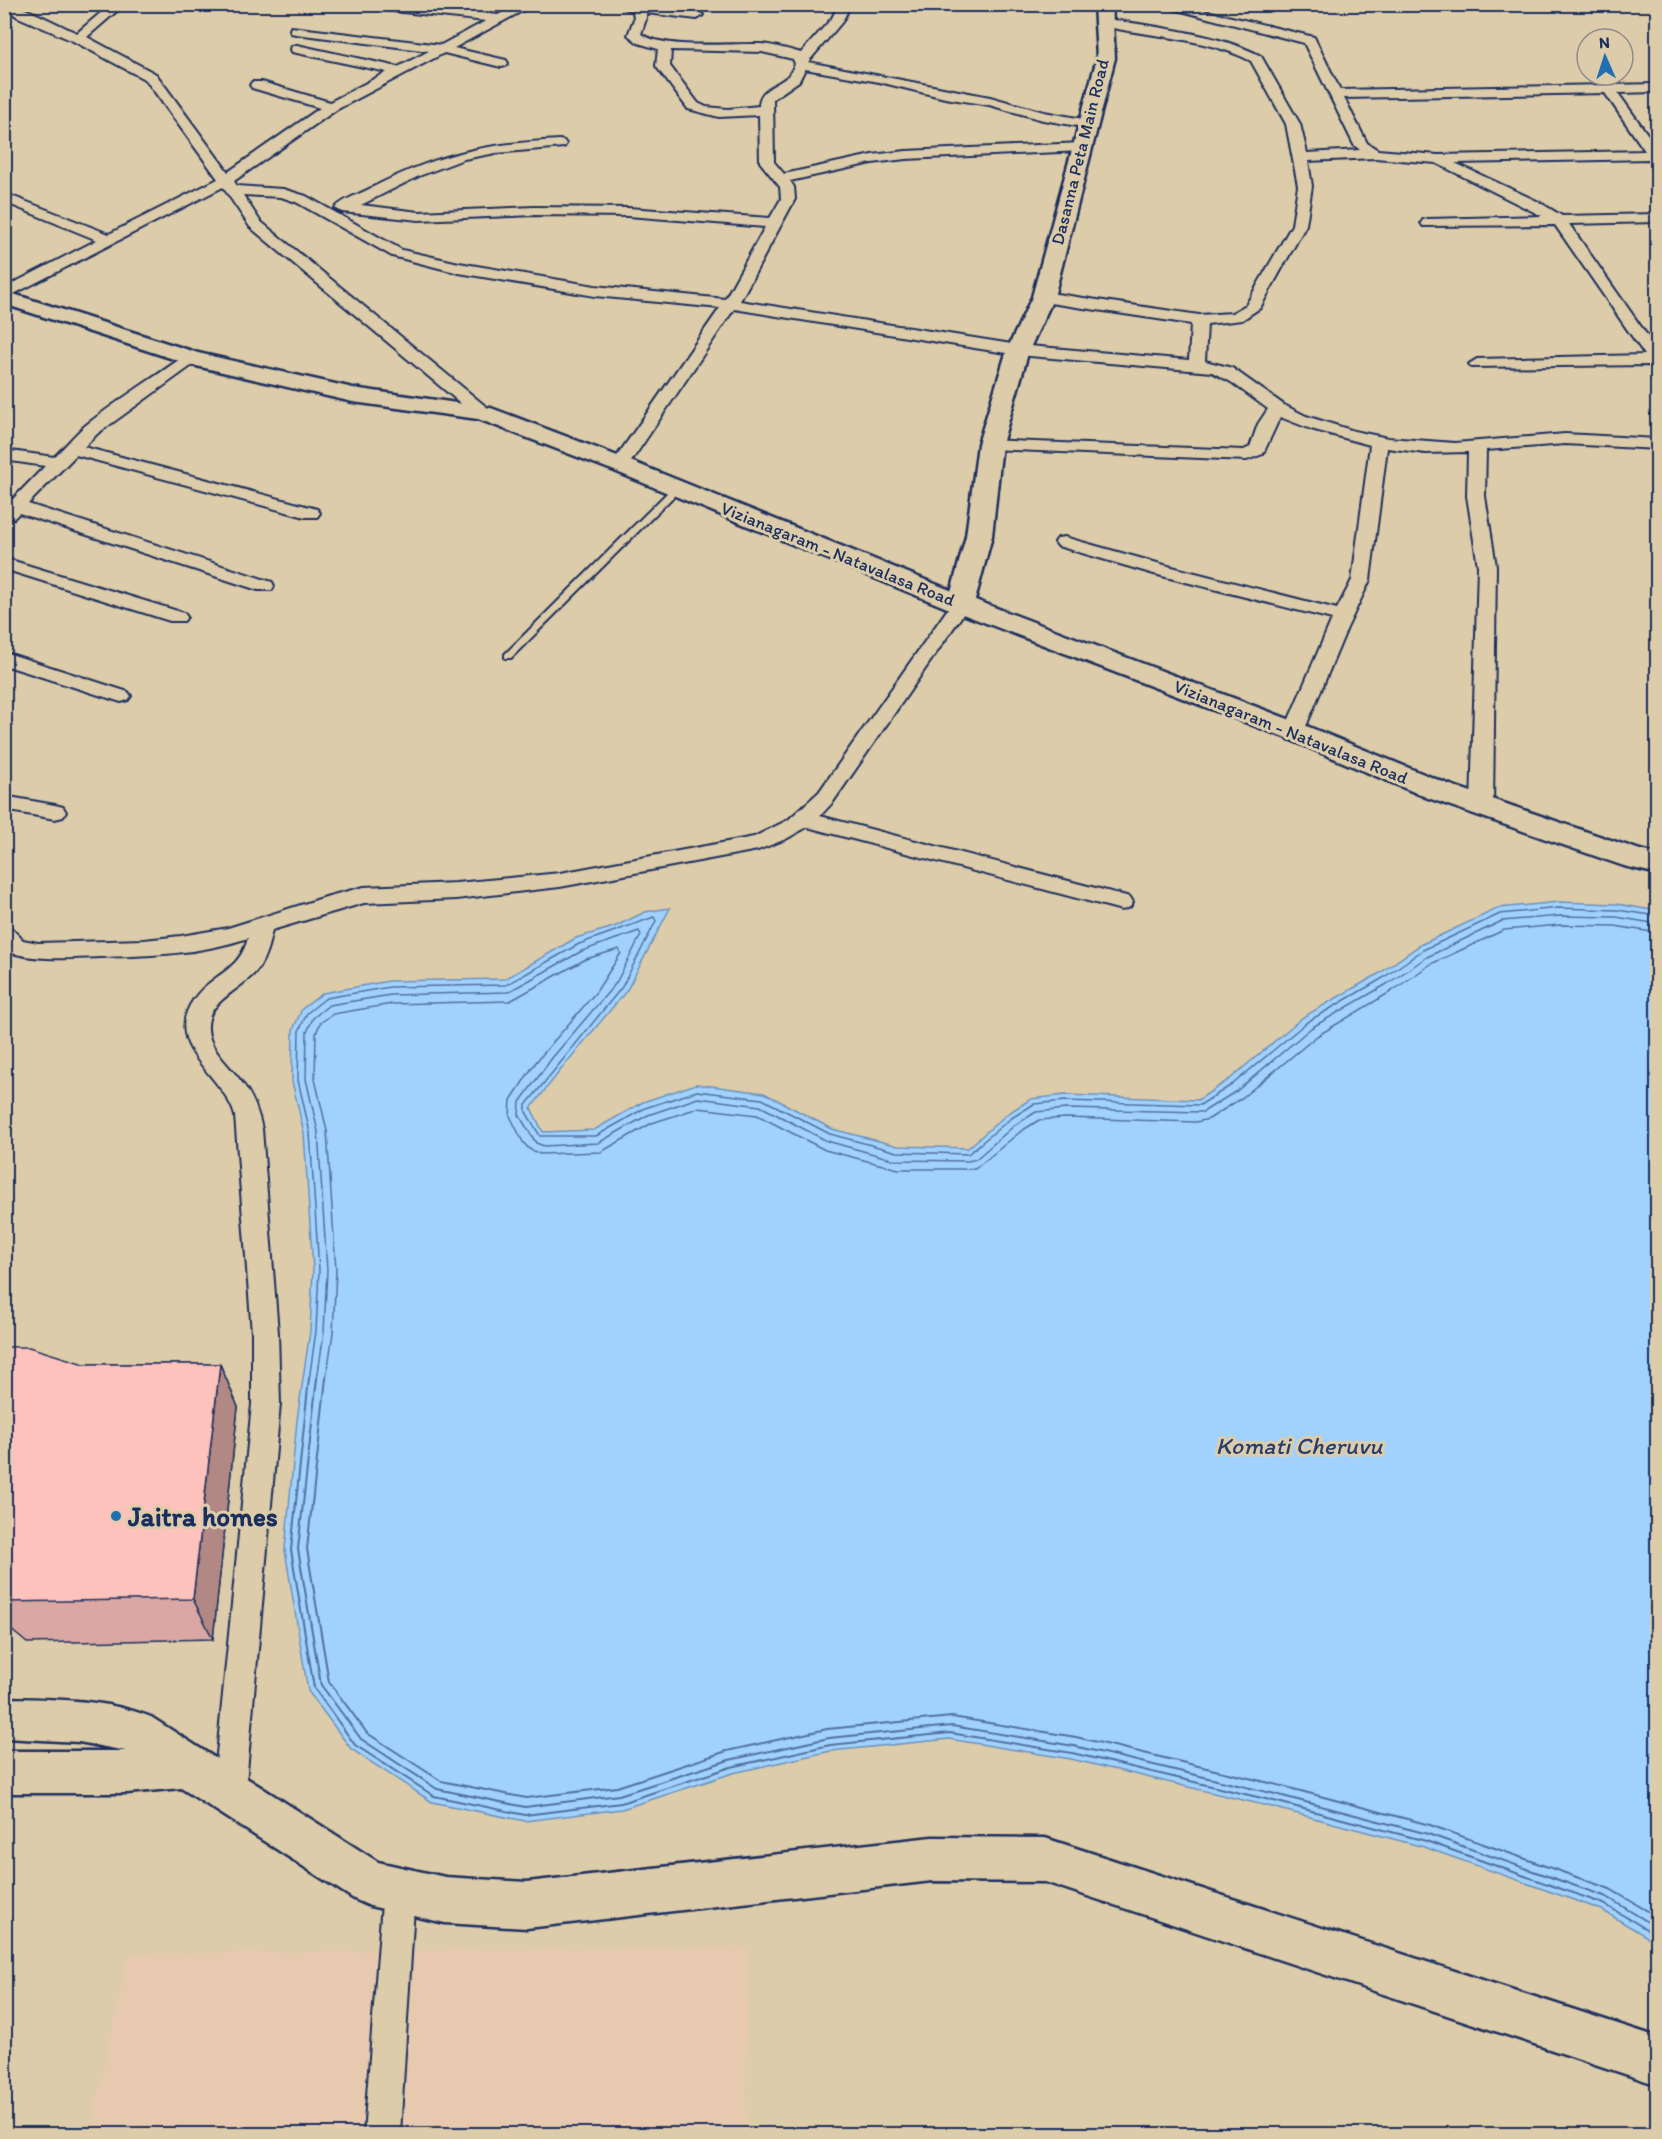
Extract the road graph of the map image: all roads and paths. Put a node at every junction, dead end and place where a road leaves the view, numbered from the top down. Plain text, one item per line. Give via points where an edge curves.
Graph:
1 (8, 4) edge
2 (119, 4) edge
3 (366, 4) edge
4 (530, 4) edge
5 (618, 4) edge
6 (845, 4) edge
7 (1160, 4) edge
8 (639, 9) junction
9 (1103, 13) edge
10 (697, 15) dead end
11 (499, 19) junction
12 (296, 30) dead end
13 (78, 38) junction
14 (665, 46) junction
15 (297, 49) dead end
16 (442, 49) junction
17 (803, 61) junction
18 (501, 63) dead end
19 (399, 71) junction
20 (257, 85) dead end
21 (1658, 88) edge
22 (1610, 89) junction
23 (1336, 94) junction
24 (330, 107) junction
25 (765, 110) junction
26 (1089, 124) junction
27 (559, 144) dead end
28 (1083, 147) junction
29 (1375, 154) junction
30 (1656, 157) edge
31 (1301, 158) junction
32 (1438, 159) junction
33 (779, 178) junction
34 (230, 185) junction
35 (4, 197) edge
36 (344, 207) junction
37 (328, 214) junction
38 (1658, 218) edge
39 (1559, 220) junction
40 (776, 223) junction
41 (1428, 223) dead end
42 (107, 239) junction
43 (4, 296) edge
44 (1044, 297) junction
45 (730, 304) junction
46 (1199, 320) junction
47 (1018, 350) junction
48 (192, 358) junction
49 (1657, 361) edge
50 (1197, 364) junction
51 (1477, 364) dead end
52 (1277, 409) junction
53 (483, 413) junction
54 (1379, 441) junction
55 (990, 444) junction
56 (1658, 444) edge
57 (1477, 447) junction
58 (70, 448) junction
59 (4, 455) edge
60 (57, 463) junction
61 (620, 465) junction
62 (677, 488) junction
63 (11, 504) edge
64 (311, 513) dead end
65 (4, 518) edge
66 (1064, 542) dead end
67 (4, 563) edge
68 (265, 586) dead end
69 (961, 604) junction
70 (1342, 616) junction
71 (177, 617) dead end
72 (508, 656) dead end
73 (4, 658) edge
74 (121, 696) dead end
75 (1294, 731) junction
76 (4, 803) edge
77 (1482, 806) junction
78 (55, 812) dead end
79 (805, 819) junction
80 (1658, 864) edge
81 (1122, 902) dead end
82 (262, 926) junction
83 (4, 935) edge
84 (4, 1718) edge
85 (185, 1766) junction
86 (4, 1772) edge
87 (229, 1794) junction
88 (399, 1890) junction
89 (1658, 2061) edge
90 (382, 2134) edge

1 - 13 street via 21,14
2 - 13 street
3 - 11 street
4 - 11 street
5 - 8 street
6 - 17 street via 838,19
7 - 23 street via 1309,40
8 - 10 street
8 - 14 street via 636,38
9 - 26 street, Dasanna Peta Main Road via 1106,58
9 - 31 street via 1256,59 1293,124
11 - 16 street
12 - 16 street
13 - 34 street via 151,77
14 - 17 street via 762,48
14 - 25 street via 663,66 693,106 718,113
15 - 19 street
16 - 18 street
16 - 19 street
17 - 25 street via 795,78 767,96
17 - 26 street via 822,70 879,78
19 - 24 street
20 - 24 street
21 - 22 street
22 - 23 street
22 - 30 street
23 - 29 street via 1361,146
24 - 34 street
25 - 33 street via 767,162
26 - 28 street, Dasanna Peta Main Road
27 - 36 street via 460,156
28 - 33 street via 906,155
28 - 44 street, Dasanna Peta Main Road
29 - 31 street
29 - 32 street
30 - 32 street
31 - 46 street via 1305,186 1299,225 1252,308 1236,317
32 - 39 street
33 - 40 street via 788,193
34 - 37 street via 283,193
34 - 42 street
34 - 53 street via 255,224
35 - 42 street
36 - 37 street
36 - 40 street via 418,216 628,212
37 - 45 street via 397,253 418,259 595,291
38 - 39 street
39 - 41 street
39 - 49 street
40 - 45 street
42 - 43 street
43 - 48 street, Vizianagaram - Natavalasa Road
44 - 46 street
44 - 47 street, Dasanna Peta Main Road
45 - 47 street
45 - 61 street
46 - 50 street
47 - 50 street
47 - 55 street, Dasanna Peta Main Road
48 - 53 street, Vizianagaram - Natavalasa Road via 353,395
48 - 58 street
49 - 51 street
50 - 52 street via 1225,370
52 - 54 street via 1299,420
52 - 55 street via 1257,450 1247,455
53 - 61 street, Vizianagaram - Natavalasa Road
54 - 57 street via 1433,448
54 - 70 street via 1361,580
55 - 69 street, Dasanna Peta Main Road via 979,536
56 - 57 street via 1550,440
57 - 77 street via 1476,496 1487,566
58 - 60 street
58 - 64 street
59 - 60 street
60 - 63 street
61 - 62 street, Vizianagaram - Natavalasa Road
62 - 69 street, Vizianagaram - Natavalasa Road
62 - 72 lane
63 - 65 street
63 - 68 street
66 - 70 street
67 - 71 street
69 - 75 street, Vizianagaram - Natavalasa Road
69 - 79 street via 826,797
70 - 75 street
73 - 74 street
75 - 77 street, Vizianagaram - Natavalasa Road
76 - 78 street
77 - 80 street, Vizianagaram - Natavalasa Road
79 - 81 street
79 - 82 street via 782,835 739,848 561,880 364,895
82 - 83 street via 230,936 144,948 38,951 16,946
82 - 87 street via 253,958 239,975 204,1003 196,1027 202,1046 244,1105 250,1129 265,1333 265,1416
84 - 85 street via 79,1721 136,1732
85 - 86 street via 127,1772
85 - 87 street
87 - 88 street via 370,1883
88 - 89 street via 445,1900 527,1905 932,1859 1045,1860
88 - 90 street

